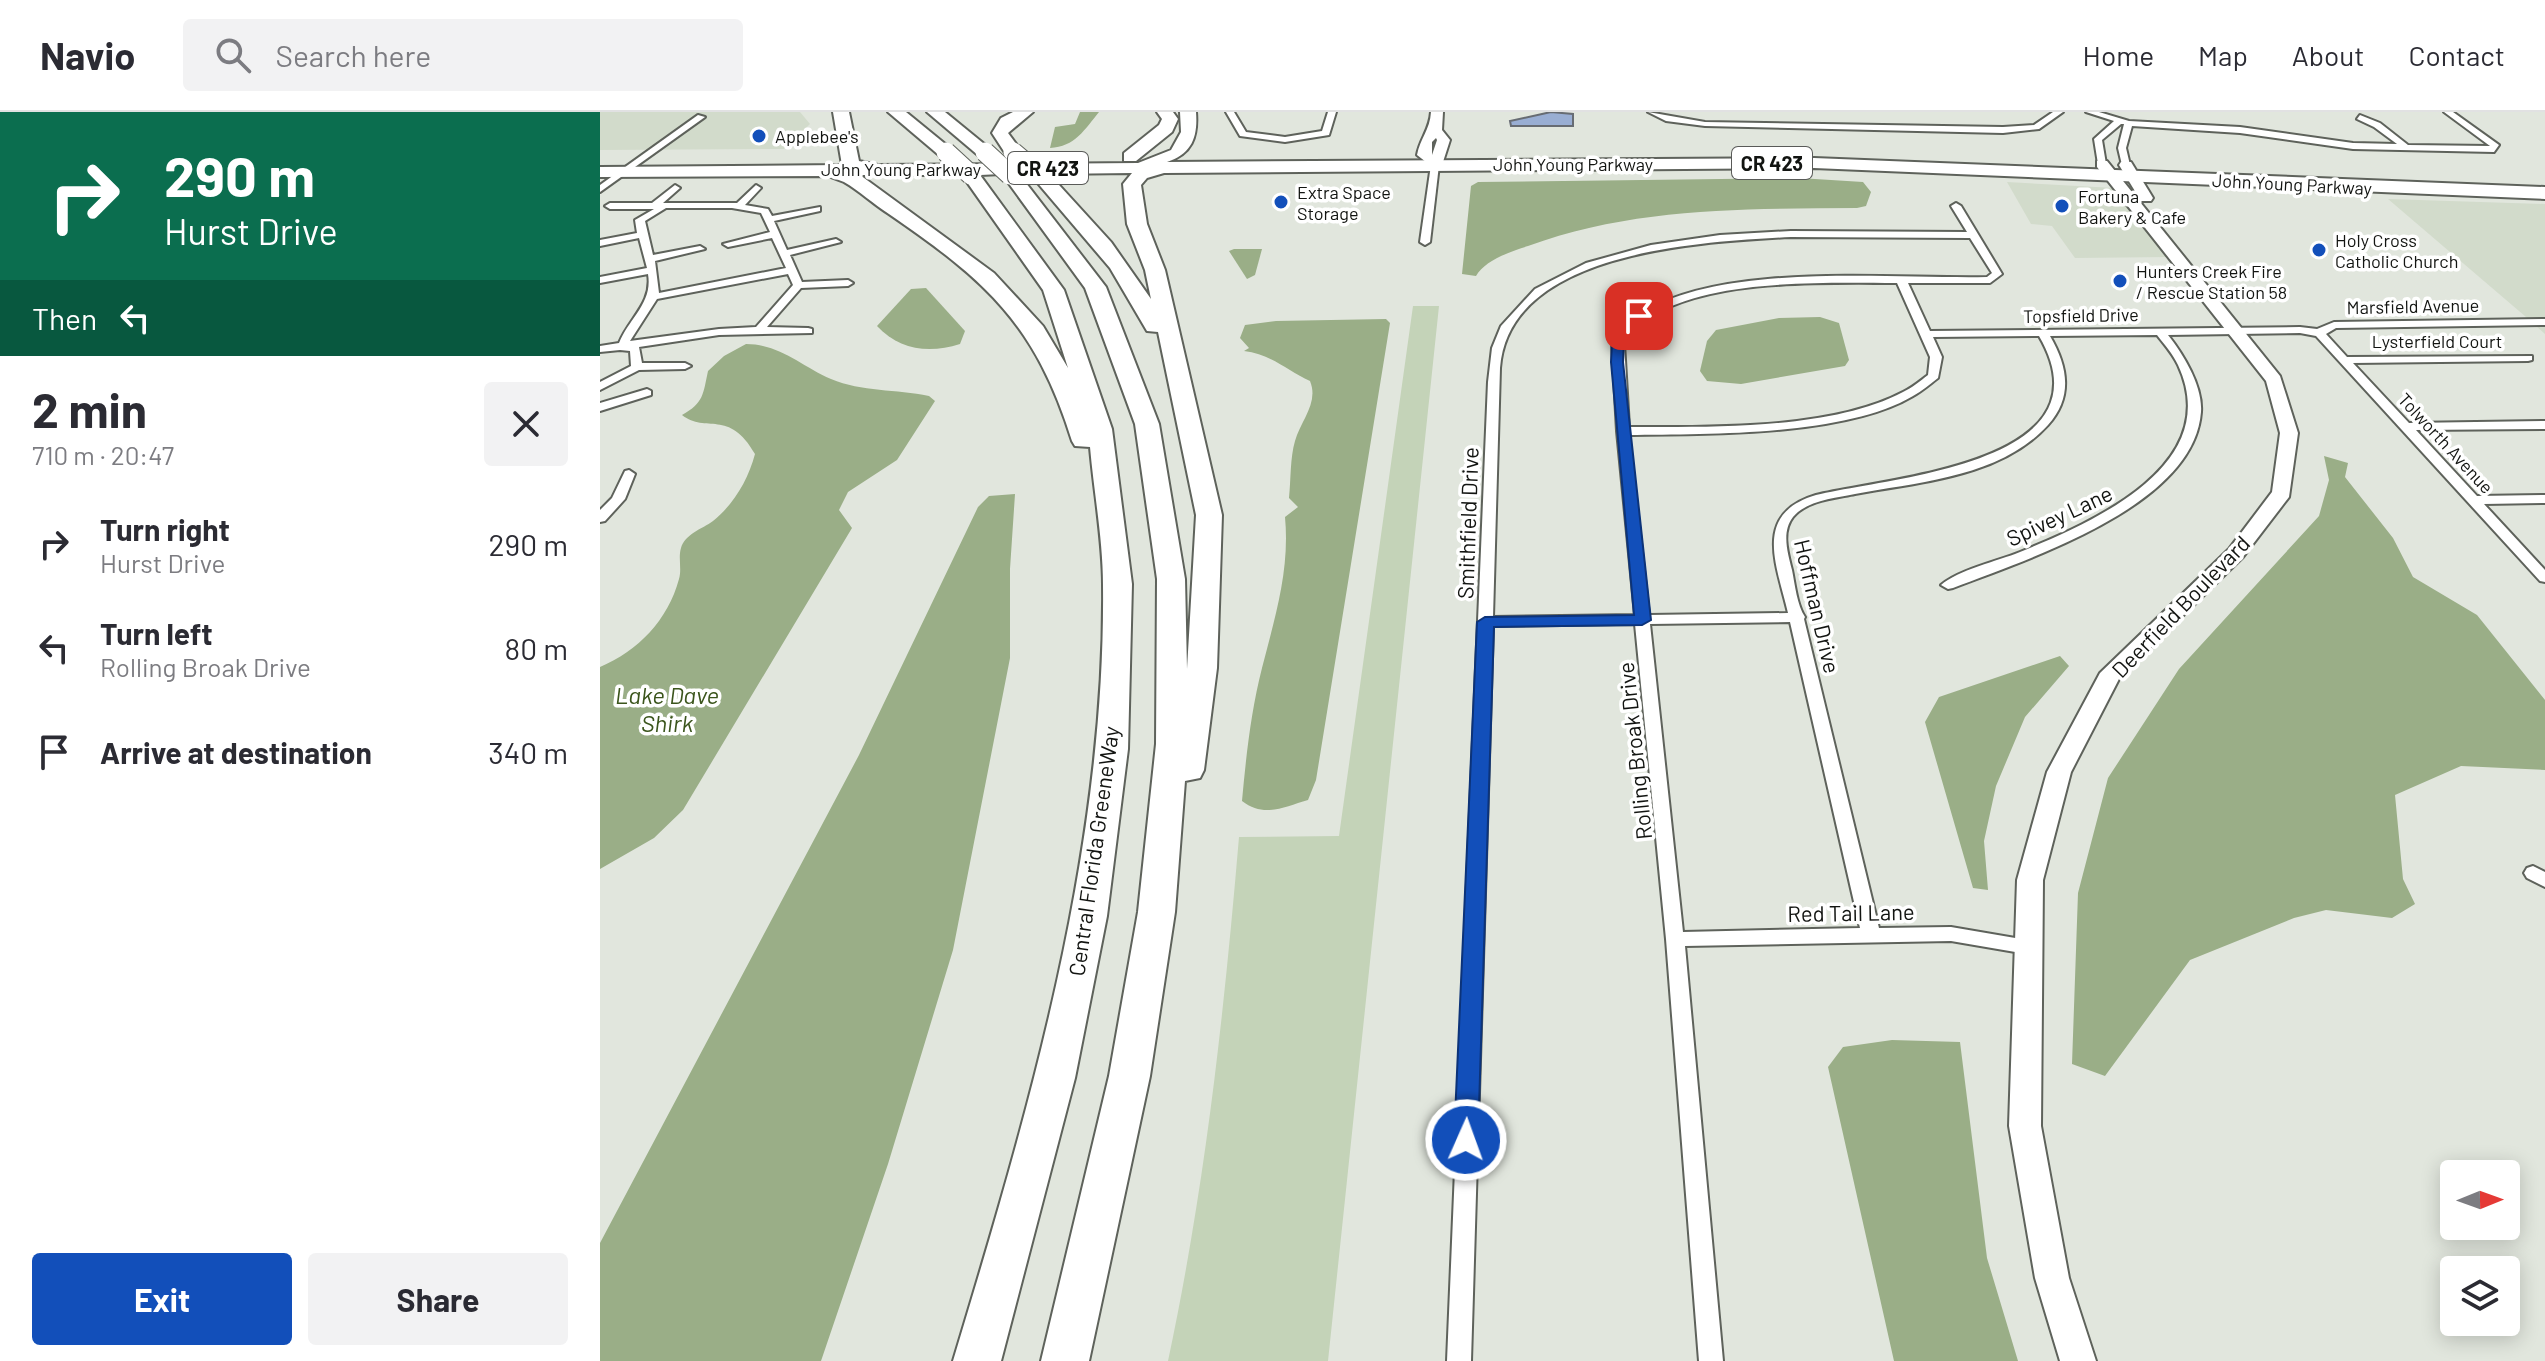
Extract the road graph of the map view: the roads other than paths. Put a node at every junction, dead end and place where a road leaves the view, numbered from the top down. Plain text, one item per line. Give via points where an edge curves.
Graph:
1 (841, 112) edge
2 (896, 112) edge
3 (935, 112) edge
4 (1025, 112) edge
5 (1165, 112) edge
6 (1230, 112) edge
7 (1332, 112) edge
8 (1437, 112) edge
9 (1652, 112) edge
10 (1910, 112) edge
11 (2059, 112) edge
12 (2090, 112) edge
13 (2448, 112) edge
14 (1189, 115) edge
15 (701, 117) dead end
16 (2360, 117) dead end
17 (2124, 122) junction
18 (1911, 126) junction
19 (685, 129) junction
20 (2103, 133) junction
21 (1203, 136) dead end
22 (2123, 136) junction
23 (2407, 148) junction
24 (1218, 149) dead end
25 (849, 151) junction
26 (1380, 155) junction
27 (1078, 157) junction
28 (1130, 157) junction
29 (1433, 158) junction
30 (600, 161) edge
31 (1170, 162) junction
32 (1012, 163) junction
33 (812, 165) junction
34 (639, 166) junction
35 (2105, 170) junction
36 (2128, 171) junction
37 (600, 172) edge
38 (867, 176) junction
39 (2545, 182) edge
40 (675, 188) dead end
41 (756, 188) dead end
42 (600, 189) edge
43 (2545, 193) edge
44 (605, 204) edge
45 (654, 206) junction
46 (667, 206) junction
47 (739, 206) junction
48 (1956, 206) dead end
49 (817, 209) dead end
50 (768, 220) junction
51 (775, 234) junction
52 (641, 235) junction
53 (1974, 235) junction
54 (836, 242) dead end
55 (1425, 242) dead end
56 (600, 243) edge
57 (728, 244) dead end
58 (700, 249) dead end
59 (785, 253) junction
60 (2178, 258) junction
61 (650, 265) junction
62 (793, 270) junction
63 (600, 280) edge
64 (1902, 282) junction
65 (848, 283) dead end
66 (798, 285) junction
67 (653, 297) junction
68 (2545, 322) edge
69 (759, 330) junction
70 (2237, 330) junction
71 (808, 331) dead end
72 (2160, 332) junction
73 (2043, 333) junction
74 (2319, 333) junction
75 (1926, 334) junction
76 (623, 347) junction
77 (600, 349) edge
78 (600, 358) edge
79 (2528, 358) dead end
80 (2346, 360) junction
81 (685, 366) dead end
82 (637, 367) junction
83 (1177, 369) junction
84 (600, 387) edge
85 (647, 393) dead end
86 (600, 407) edge
87 (612, 421) dead end
88 (2545, 425) edge
89 (2406, 427) junction
90 (1623, 431) junction
91 (629, 474) dead end
92 (2545, 499) edge
93 (2474, 500) junction
94 (600, 518) edge
95 (2545, 578) edge
96 (1948, 585) dead end
97 (1798, 617) junction
98 (1642, 620) junction
99 (1485, 622) junction
100 (1116, 673) junction
101 (1871, 935) junction
102 (1675, 939) junction
103 (2027, 947) junction
104 (1134, 1040) junction
105 (977, 1361) edge
106 (1065, 1361) edge
107 (1459, 1361) edge
108 (1711, 1361) edge
109 (2078, 1361) edge

1 - 25 highway
2 - 100 highway, Central Florida GreeneWay, bridge via 971,175 1013,224 1067,318 1104,446 1117,585
3 - 32 highway, bridge via 985,152
4 - 32 highway via 1000,133
5 - 28 highway via 1170,119 1166,128
6 - 7 street via 1243,134 1268,137 1326,133
8 - 29 street via 1436,131 1444,140
9 - 18 street via 1705,124
10 - 18 street
11 - 18 street via 2023,129
12 - 17 street
13 - 23 street via 2494,149
14 - 21 highway
14 - 31 highway via 1189,132
15 - 19 street
16 - 23 street
17 - 20 street
17 - 22 street
17 - 23 street
19 - 34 street
19 - 34 street via 682,140
20 - 22 street
20 - 35 street via 2098,139
22 - 36 street
24 - 26 highway
25 - 27 highway, John Young Parkway / CR 423
25 - 33 highway, John Young Parkway / CR 423
25 - 38 highway via 851,165
26 - 29 highway, John Young Parkway / CR 423
26 - 31 highway, John Young Parkway / CR 423
27 - 28 highway, John Young Parkway / CR 423
27 - 38 highway via 904,162
28 - 31 highway, John Young Parkway / CR 423
29 - 31 highway, John Young Parkway / CR 423
29 - 35 highway, John Young Parkway / CR 423
29 - 55 street
30 - 34 highway, John Young Parkway / CR 423
31 - 38 highway, John Young Parkway / CR 423
31 - 83 highway via 1141,174 1132,184 1137,224 1155,270
32 - 83 highway, bridge via 1039,174 1098,235 1138,290
32 - 104 highway via 1107,310 1143,409 1162,503 1173,620 1170,767 1156,905
33 - 34 highway, John Young Parkway / CR 423
33 - 38 highway
34 - 37 highway, John Young Parkway / CR 423
34 - 42 street
34 - 44 street
35 - 36 highway, John Young Parkway / CR 423
35 - 60 street, Deerfield Boulevard
36 - 39 highway, John Young Parkway / CR 423
36 - 43 highway, John Young Parkway / CR 423
36 - 60 street, Deerfield Boulevard via 2170,228
38 - 100 highway via 887,205 970,260 1002,290 1059,372 1076,414 1101,512
40 - 45 street
41 - 47 street
44 - 45 street
45 - 46 street
46 - 47 street
46 - 52 street via 640,220
47 - 50 street via 765,211
48 - 53 street
49 - 50 street
50 - 51 street
51 - 57 street
51 - 59 street
52 - 56 street
52 - 61 street
53 - 64 street, Rolling Broak Drive via 1997,274 1990,280
53 - 99 street, Smithfield Drive via 1683,242 1605,259 1545,287 1505,328 1496,349
54 - 59 street
58 - 61 street
59 - 62 street
60 - 70 street, Deerfield Boulevard
61 - 63 street
61 - 67 street
62 - 66 street
62 - 67 street
64 - 75 street
64 - 90 street, Rolling Broak Drive via 1735,285 1662,303 1639,316 1618,342
65 - 66 street
66 - 69 street
67 - 76 street via 627,332
68 - 74 street, Marsfield Avenue via 2334,325
69 - 71 street
69 - 76 street
70 - 72 street, Topsfield Drive
70 - 74 street, Marsfield Avenue
70 - 103 street, Deerfield Boulevard via 2274,380 2289,433 2282,493 2236,553 2111,673 2059,772 2030,880
72 - 73 street, Topsfield Drive
72 - 96 street, Spivey Lane via 2185,368 2194,416 2188,440 2159,482 2110,516
73 - 75 street, Topsfield Drive
73 - 97 street, Hoffman Drive via 2056,354 2061,393 2032,436 1968,467 1835,495 1798,507 1783,520 1779,537
74 - 80 street, Tolworth Avenue
75 - 90 street via 1936,357 1934,376 1910,396 1881,407 1772,427
76 - 77 street
76 - 78 street
76 - 82 street via 635,349
79 - 80 street, Lysterfield Court
80 - 89 street, Tolworth Avenue
81 - 82 street
82 - 84 street
83 - 104 highway via 1209,515 1202,668 1182,816
85 - 86 street
86 - 87 street
88 - 89 street
89 - 93 street, Tolworth Avenue
90 - 98 street, Rolling Broak Drive
91 - 94 street via 618,499
92 - 93 street
93 - 95 street, Tolworth Avenue
97 - 98 street
97 - 101 street, Hoffman Drive
98 - 99 street
98 - 102 street, Rolling Broak Drive
99 - 107 street, Smithfield Drive
100 - 105 highway, Central Florida GreeneWay via 1100,832 1077,967 1037,1145
101 - 102 street, Red Tail Lane
101 - 103 street, Red Tail Lane via 1951,934
102 - 108 street, Rolling Broak Drive
103 - 109 street, Deerfield Boulevard via 2025,1126 2052,1278
104 - 106 highway

